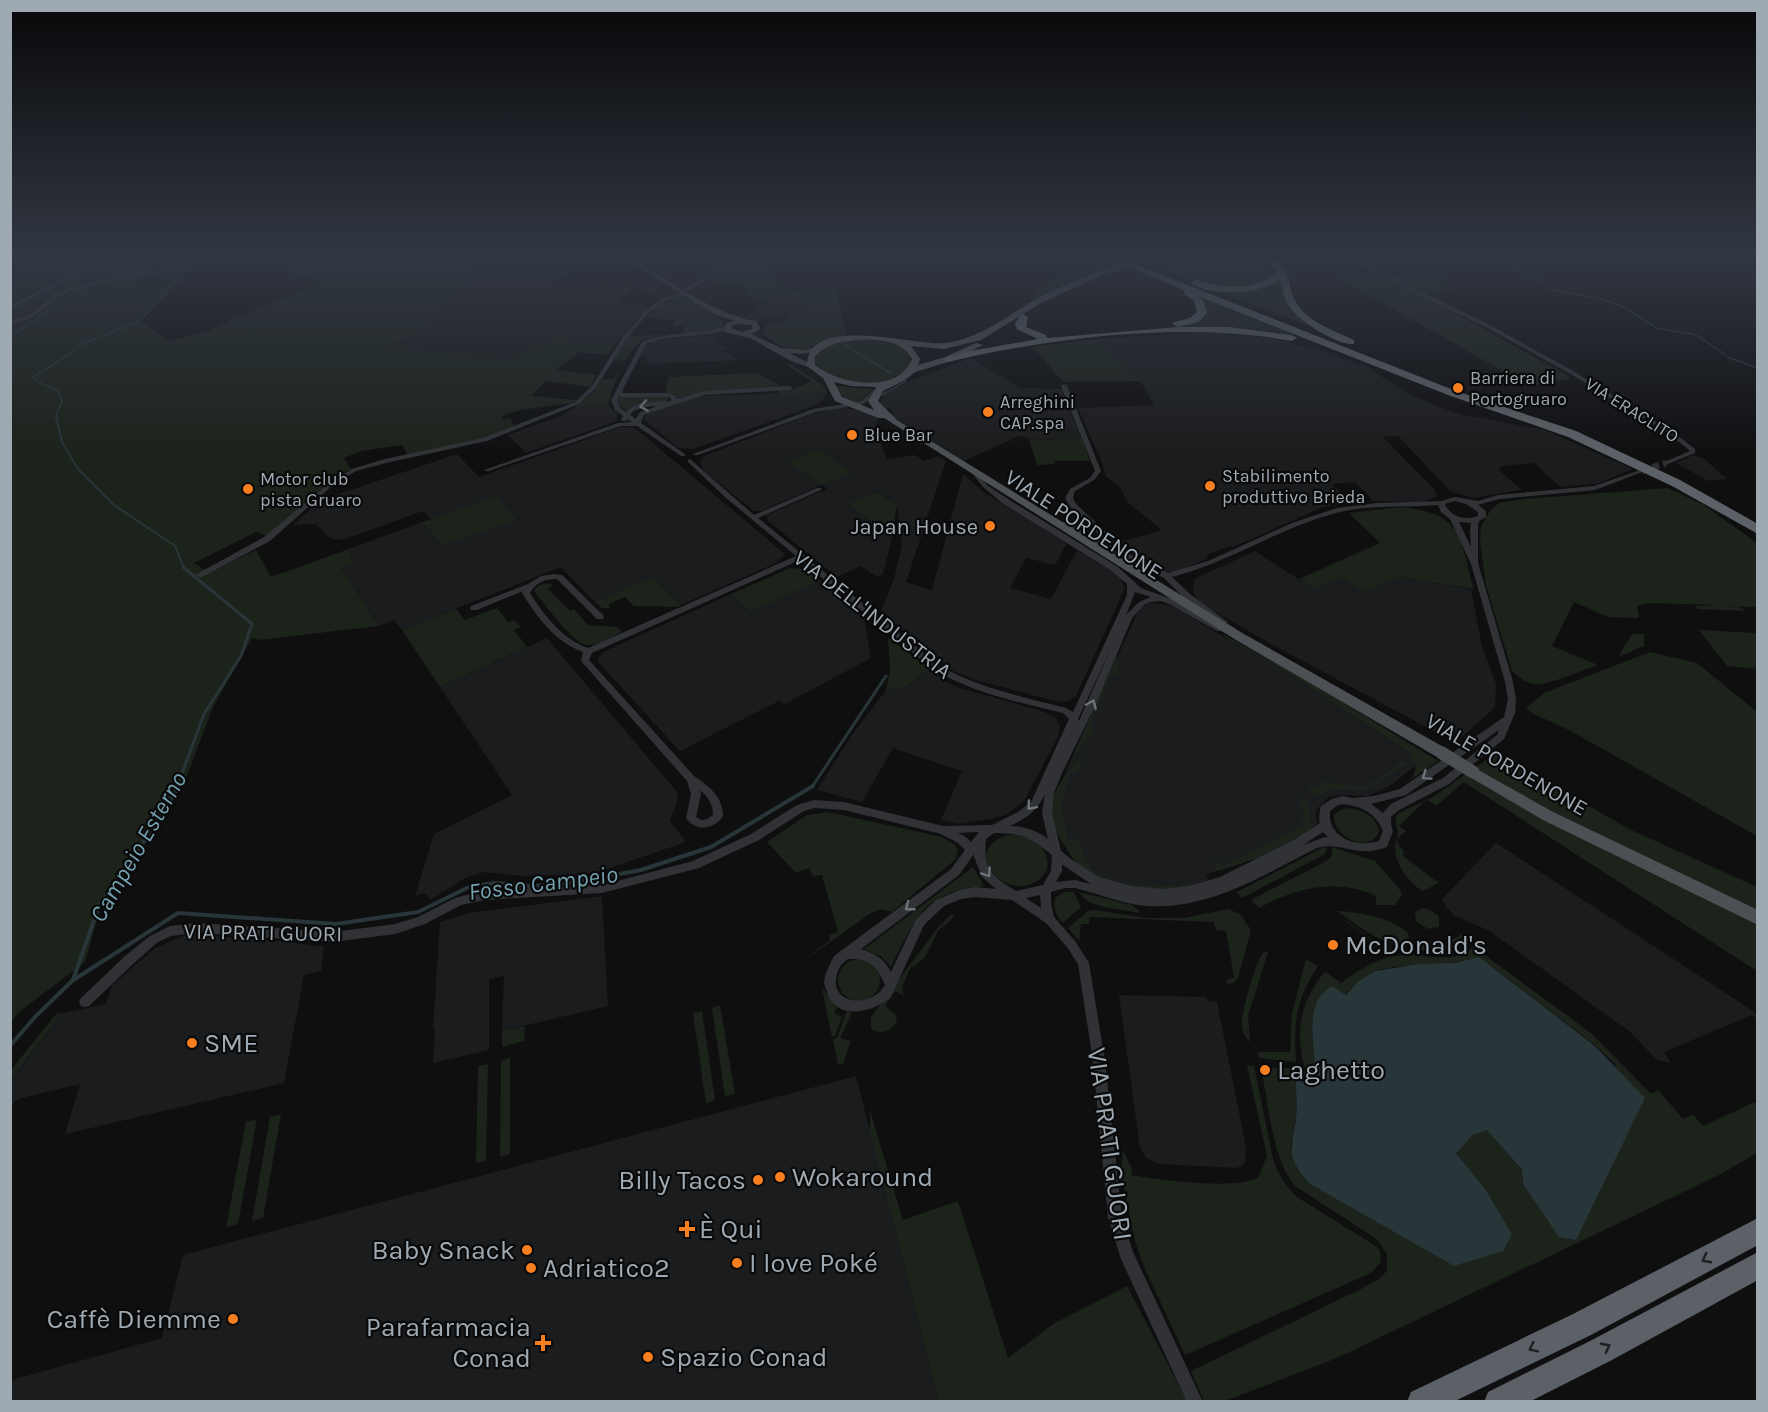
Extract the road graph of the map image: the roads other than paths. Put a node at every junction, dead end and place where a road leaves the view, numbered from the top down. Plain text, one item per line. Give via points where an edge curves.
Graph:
1 (639, 323) edge
2 (725, 323) edge
3 (738, 323) edge
4 (752, 323) edge
5 (1004, 323) edge
6 (1014, 323) edge
7 (1020, 323) edge
8 (1181, 323) edge
9 (1284, 323) edge
10 (1315, 323) edge
11 (1482, 323) edge
12 (728, 327) junction
13 (757, 328) junction
14 (744, 334) junction
15 (993, 337) junction
16 (1042, 337) junction
17 (761, 339) junction
18 (899, 343) junction
19 (955, 345) junction
20 (776, 348) junction
21 (819, 348) junction
22 (1361, 352) junction
23 (948, 359) junction
24 (811, 366) junction
25 (912, 370) junction
26 (826, 378) junction
27 (888, 382) junction
28 (1064, 386) dead end
29 (620, 388) junction
30 (790, 388) dead end
31 (832, 392) junction
32 (674, 402) junction
33 (851, 405) junction
34 (815, 410) junction
35 (627, 416) junction
36 (894, 422) junction
37 (620, 424) junction
38 (638, 424) junction
39 (690, 457) junction
40 (1666, 463) tunnel mouth
41 (487, 470) dead end
42 (1642, 471) tunnel mouth
43 (974, 472) junction
44 (819, 489) dead end
45 (1488, 500) junction
46 (1468, 502) junction
47 (1442, 503) junction
48 (1409, 504) junction
49 (1482, 511) junction
50 (1042, 515) junction
51 (1449, 515) junction
52 (753, 518) junction
53 (1087, 518) junction
54 (1476, 520) junction
55 (1756, 527) edge
56 (1073, 529) junction
57 (1127, 555) junction
58 (801, 557) junction
59 (1475, 564) junction
60 (1195, 571) junction
61 (199, 574) dead end
62 (1167, 576) junction
63 (1131, 584) junction
64 (1185, 585) junction
65 (529, 586) junction
66 (1160, 599) junction
67 (474, 608) dead end
68 (600, 616) dead end
69 (1240, 637) junction
70 (1255, 644) junction
71 (588, 651) junction
72 (1053, 708) junction
73 (1073, 717) junction
74 (1508, 719) junction
75 (1066, 736) junction
76 (1057, 775) junction
77 (692, 779) dead end
78 (1353, 801) junction
79 (1386, 824) junction
80 (1325, 825) junction
81 (993, 829) junction
82 (943, 830) junction
83 (981, 837) junction
84 (1344, 843) junction
85 (971, 849) junction
86 (1056, 850) junction
87 (1047, 889) junction
88 (1016, 896) junction
89 (1758, 918) edge
90 (1050, 920) junction
91 (846, 954) junction
92 (890, 984) junction
93 (85, 1002) dead end
94 (1758, 1231) edge
95 (1758, 1265) edge
96 (1195, 1401) edge
97 (1421, 1401) edge
98 (1498, 1401) edge

1 - 61 street via 597,385 577,403 485,440 354,470 331,484 267,539
2 - 12 main road
3 - 12 main road
4 - 13 main road
5 - 19 main road via 989,333
6 - 15 main road
7 - 16 highway via 1022,328
8 - 16 highway
9 - 22 highway
10 - 22 highway
11 - 40 street, VIA ERACLITO via 1562,366 1692,450
12 - 14 main road via 731,332
12 - 29 street via 714,333 644,343
13 - 14 main road
13 - 17 main road
14 - 17 main road
15 - 16 highway
15 - 19 highway
15 - 23 main road
17 - 20 main road
18 - 19 main road
18 - 21 main road via 863,337 838,340
18 - 25 main road via 915,354
20 - 21 main road via 794,353
20 - 24 main road
21 - 24 main road via 811,357
22 - 23 highway via 1270,334 1189,329 1036,341
22 - 55 highway via 1452,393 1593,443
23 - 25 main road
24 - 26 main road
25 - 27 main road
26 - 27 main road via 853,384
26 - 31 main road
27 - 33 street via 865,401
27 - 36 main road, VIALE PORDENONE via 873,401
28 - 53 street via 1098,471 1069,496
29 - 32 street via 624,396 669,395
29 - 35 street via 614,405
30 - 32 street via 699,394
31 - 33 main road, VIALE PORDENONE
31 - 34 street via 829,401
32 -> 35 street via 639,406
32 - 38 street via 641,414
33 - 34 street
33 - 36 main road, VIALE PORDENONE
34 - 39 street
35 - 37 street
35 - 38 street, VIA DELL'INDUSTRIA
36 - 43 main road, VIALE PORDENONE
37 - 38 street
37 - 41 street
38 - 39 street, VIA DELL'INDUSTRIA
39 - 52 street, VIA DELL'INDUSTRIA via 692,465
42 - 45 street via 1595,488
43 - 50 main road, VIALE PORDENONE
43 - 63 street, VIALE PORDENONE via 1005,501 1114,568
44 - 52 street
45 - 46 street
45 - 49 street
46 - 47 street via 1455,499
46 - 49 street
47 - 48 street
47 - 51 street via 1441,508
48 - 51 street
48 - 60 street via 1338,510
49 - 54 street via 1482,517
50 - 56 street
50 - 69 main road, VIALE PORDENONE
51 - 54 street
51 - 59 street
52 - 58 street, VIA DELL'INDUSTRIA
53 - 56 street via 1083,526
53 - 57 street
54 - 59 street
56 - 57 street
57 - 62 street
58 - 71 street
58 - 72 street, VIA DELL'INDUSTRIA via 955,680
59 - 74 street via 1509,682 1512,699
60 - 62 street
60 - 64 street
62 - 64 street
63 - 66 street, VIALE PORDENONE
63 - 73 street, VIA PRATI GUORI via 1131,595
64 - 70 street
65 - 67 street
65 - 68 street via 542,578 559,577
65 - 71 street via 526,593 564,640
66 - 69 street, VIALE PORDENONE
76 -> 66 street via 1088,714 1128,618 1138,605
69 - 70 main road, VIALE PORDENONE
70 - 89 main road, VIALE PORDENONE, bridge via 1548,816
71 - 77 street via 585,660
72 - 73 street, VIA DELL'INDUSTRIA
72 - 75 street via 1062,717
73 - 75 street, VIA PRATI GUORI
73 - 76 street via 1074,727
74 -> 78 street via 1403,792
74 - 79 street via 1501,736 1446,781 1395,807 1386,816
75 -> 81 street, VIA PRATI GUORI via 1035,804 1017,820
76 - 86 street via 1045,818
78 - 79 street via 1372,809
78 - 80 street via 1329,805 1323,815
79 - 84 street via 1387,838 1376,847 1359,848
80 - 84 street
80 - 86 street via 1300,842 1223,880 1190,891 1163,894 1131,891 1096,881
81 - 82 street, VIA PRATI GUORI
81 - 83 street, VIA PRATI GUORI
81 - 86 street via 1028,833
82 - 85 street, VIA PRATI GUORI
82 - 93 street, VIA PRATI GUORI via 844,806 814,804 695,865 602,889 485,896 459,901 421,921 395,928 333,936 208,928 170,931 154,939
83 - 85 street, VIA PRATI GUORI
83 -> 88 street via 981,867 991,880
84 - 87 street via 1314,844 1229,887 1194,899 1148,901 1075,884
85 -> 91 street, VIA PRATI GUORI via 965,863 955,872
86 - 87 street via 1057,870
87 - 88 street
87 - 90 street
88 - 90 street, VIA PRATI GUORI
88 - 92 street, VIA PRATI GUORI via 975,892 949,899 933,909 920,922
90 - 96 street, VIA PRATI GUORI via 1083,963 1099,1061 1115,1217 1126,1254
91 - 92 street via 874,958 886,971
91 - 92 street, VIA PRATI GUORI via 838,960 831,976 831,988 839,999 852,1006 869,1006 881,1000
94 -> 97 highway via 1581,1325
98 -> 95 highway via 1602,1350

